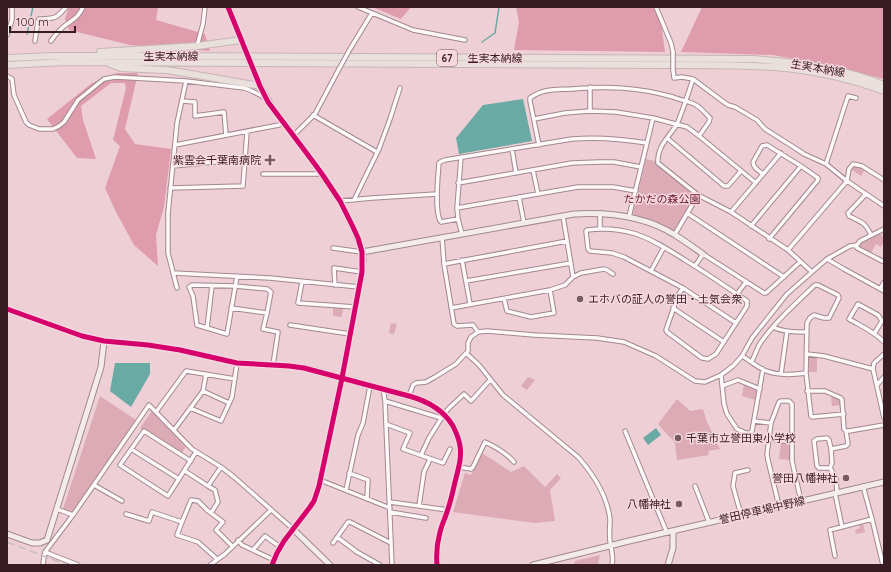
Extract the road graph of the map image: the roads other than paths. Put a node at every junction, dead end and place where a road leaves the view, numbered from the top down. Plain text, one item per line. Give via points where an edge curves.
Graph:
1 (12, 7) edge
2 (66, 7) edge
3 (83, 7) edge
4 (205, 7) edge
5 (228, 7) edge
6 (358, 7) edge
7 (656, 7) edge
8 (372, 13) junction
9 (7, 35) edge
10 (241, 40) junction
11 (464, 40) dead end
12 (35, 41) dead end
13 (51, 41) dead end
14 (197, 46) junction
15 (53, 56) junction
16 (7, 58) edge
17 (101, 62) junction
18 (7, 65) edge
19 (7, 76) edge
20 (693, 79) junction
21 (186, 81) junction
22 (884, 85) edge
23 (260, 86) junction
24 (590, 87) junction
25 (400, 88) dead end
26 (884, 91) edge
27 (856, 98) dead end
28 (685, 101) junction
29 (182, 102) junction
30 (268, 102) junction
31 (590, 111) junction
32 (313, 115) junction
33 (653, 118) junction
34 (534, 119) junction
35 (283, 122) junction
36 (676, 124) junction
37 (247, 132) junction
38 (226, 135) junction
39 (294, 135) junction
40 (699, 136) junction
41 (667, 138) junction
42 (647, 143) junction
43 (175, 145) junction
44 (539, 145) junction
45 (512, 149) junction
46 (377, 152) junction
47 (781, 153) junction
48 (461, 157) junction
49 (245, 159) junction
50 (826, 164) junction
51 (173, 166) junction
52 (801, 166) junction
53 (641, 167) junction
54 (533, 170) junction
55 (741, 171) junction
56 (516, 172) junction
57 (263, 174) dead end
58 (322, 174) junction
59 (763, 174) junction
60 (847, 180) junction
61 (884, 180) edge
62 (458, 183) junction
63 (756, 183) junction
64 (170, 188) junction
65 (636, 191) junction
66 (437, 194) junction
67 (538, 194) junction
68 (866, 194) junction
69 (698, 195) junction
70 (520, 197) junction
71 (354, 200) junction
72 (340, 201) junction
73 (884, 206) edge
74 (457, 208) junction
75 (731, 212) junction
76 (600, 213) junction
77 (687, 213) junction
78 (563, 216) junction
79 (629, 217) junction
80 (458, 219) junction
81 (524, 223) junction
82 (751, 226) junction
83 (600, 229) junction
84 (883, 230) edge
85 (462, 234) junction
86 (675, 234) junction
87 (871, 235) junction
88 (884, 235) edge
89 (442, 237) junction
90 (770, 239) junction
91 (567, 241) junction
92 (857, 245) junction
93 (664, 247) junction
94 (332, 248) dead end
95 (788, 250) junction
96 (362, 252) junction
97 (703, 254) junction
98 (827, 259) junction
99 (462, 260) junction
100 (800, 262) junction
101 (884, 262) edge
102 (571, 263) junction
103 (444, 264) junction
104 (695, 266) junction
105 (651, 271) junction
106 (362, 272) junction
107 (812, 272) junction
108 (173, 273) junction
109 (614, 274) dead end
110 (237, 276) junction
111 (784, 276) junction
112 (573, 277) junction
113 (466, 281) junction
114 (302, 282) junction
115 (746, 282) junction
116 (884, 282) edge
117 (335, 285) junction
118 (212, 286) junction
119 (235, 286) junction
120 (359, 287) junction
121 (177, 288) dead end
122 (683, 288) junction
123 (880, 289) junction
124 (550, 290) junction
125 (884, 291) edge
126 (737, 294) junction
127 (504, 299) junction
128 (470, 304) junction
129 (355, 307) junction
130 (232, 308) junction
131 (451, 308) junction
132 (673, 308) junction
133 (7, 309) edge
134 (267, 313) junction
135 (736, 323) junction
136 (290, 325) dead end
137 (773, 327) junction
138 (207, 328) junction
139 (787, 331) junction
140 (478, 332) junction
141 (807, 332) junction
142 (350, 334) junction
143 (874, 334) junction
144 (104, 341) junction
145 (724, 342) junction
146 (884, 342) edge
147 (466, 353) junction
148 (807, 354) junction
149 (884, 354) edge
150 (742, 356) junction
151 (752, 362) junction
152 (237, 363) junction
153 (273, 365) junction
154 (763, 369) junction
155 (873, 369) junction
156 (806, 373) junction
157 (206, 374) junction
158 (781, 374) junction
159 (721, 375) junction
160 (342, 378) junction
161 (884, 378) edge
162 (235, 379) junction
163 (490, 380) junction
164 (877, 384) junction
165 (370, 386) junction
166 (722, 386) junction
167 (383, 389) junction
168 (760, 389) junction
169 (203, 391) junction
170 (807, 391) junction
171 (409, 396) junction
172 (385, 401) junction
173 (882, 402) edge
174 (229, 403) junction
175 (190, 408) junction
176 (156, 412) junction
177 (844, 414) junction
178 (443, 416) junction
179 (884, 418) edge
180 (754, 421) junction
181 (771, 423) junction
182 (386, 424) junction
183 (884, 425) edge
184 (174, 430) junction
185 (625, 431) dead end
186 (846, 431) junction
187 (770, 439) junction
188 (792, 442) junction
189 (131, 449) junction
190 (450, 449) dead end
191 (831, 449) junction
192 (196, 452) junction
193 (421, 455) junction
194 (430, 459) junction
195 (190, 461) junction
196 (514, 462) dead end
197 (222, 467) junction
198 (459, 467) junction
199 (830, 468) junction
200 (748, 470) dead end
201 (185, 471) junction
202 (350, 473) junction
203 (179, 479) junction
204 (320, 480) junction
205 (884, 482) edge
206 (94, 484) junction
207 (208, 486) junction
208 (695, 486) dead end
209 (863, 486) junction
210 (346, 490) junction
211 (836, 493) junction
212 (367, 499) junction
213 (122, 501) dead end
214 (801, 501) junction
215 (390, 502) junction
216 (419, 506) junction
217 (779, 506) junction
218 (57, 509) junction
219 (271, 510) junction
220 (390, 510) junction
221 (448, 510) junction
222 (210, 513) junction
223 (126, 514) dead end
224 (73, 515) junction
225 (741, 515) junction
226 (426, 518) dead end
227 (872, 519) junction
228 (182, 522) junction
229 (709, 522) junction
230 (842, 527) junction
231 (293, 529) junction
232 (673, 531) junction
233 (667, 532) junction
234 (7, 534) edge
235 (337, 537) junction
236 (238, 540) junction
237 (333, 542) dead end
238 (391, 543) junction
239 (232, 546) junction
240 (610, 546) junction
241 (280, 547) junction
242 (253, 550) junction
243 (45, 552) junction
244 (835, 556) dead end
245 (217, 559) junction
246 (273, 562) edge
247 (328, 564) edge
248 (43, 565) edge
249 (78, 565) edge
250 (210, 565) edge
251 (380, 565) edge
252 (392, 565) edge
253 (437, 565) edge
254 (533, 565) edge
255 (612, 565) edge
256 (668, 565) edge
257 (883, 565) edge

1 - 9 street via 12,20
2 - 12 street via 55,18 39,19
3 - 13 street via 80,15 62,28
4 - 14 street
5 - 10 street
6 - 8 street
7 - 20 street, bridge via 672,42 674,78
8 - 11 street via 413,30
8 - 32 street, bridge
10 - 14 main road, 67
10 - 23 street, bridge
14 - 15 main road, 67
15 - 16 main road, 生実本納線 / 67
15 - 22 main road, 生実本納線 / 67 via 753,59 816,66 849,73
17 - 18 main road, 生実本納線 / 67
17 - 23 main road, 67 via 121,68 166,70
17 - 26 main road, 生実本納線 / 67 via 755,66 826,75
19 - 21 street via 12,79 14,95 26,122 39,129 53,129 59,126 78,100 104,79 116,77
20 - 28 street
20 - 50 street via 804,154
21 - 29 street
21 - 30 street via 244,88 261,95
23 - 30 street
24 - 28 street via 635,88
24 - 31 street
24 - 34 street via 543,91 535,95 530,98
25 - 46 street
27 - 50 street via 848,96
28 - 36 street
28 - 40 street via 697,106 710,118 710,122
29 - 38 street via 195,102 195,116 224,112
29 - 43 street
30 - 35 street
31 - 33 street
31 - 34 street
32 - 39 street
32 - 46 street
33 - 36 street
33 - 42 street
34 - 44 street
35 - 37 street
35 - 39 street
36 - 40 street via 687,127
36 - 41 street
37 - 38 street
37 - 49 street
38 - 43 street
39 - 58 street
40 - 55 street
41 - 55 street via 724,186 728,186
41 - 69 street via 660,148 658,163
42 - 44 street via 588,138
42 - 53 street
43 - 51 street
44 - 45 street
45 - 48 street
45 - 56 street
46 - 71 street
47 - 52 street
47 - 59 street
47 - 59 street via 767,145 762,146 753,165
48 - 62 street
48 - 66 street via 439,164
49 - 51 street
49 - 64 street via 243,186
50 - 60 street
51 - 64 street
52 - 82 street
52 - 90 street via 817,176 818,180
53 - 54 street via 599,162 572,163
53 - 65 street
54 - 56 street
54 - 67 street
55 - 63 street
56 - 62 street
57 - 58 street
58 - 72 street
59 - 63 street
60 - 61 street via 853,164 862,166
60 - 68 street
60 - 95 street
62 - 74 street
63 - 75 street
64 - 108 street via 167,236
65 - 67 street via 588,186
65 - 79 street
66 - 71 street
66 - 80 street via 438,219 441,222
67 - 70 street
68 - 73 street
68 - 87 street via 848,214 867,227
69 - 75 street
69 - 77 street
70 - 74 street
70 - 81 street
71 - 72 street
72 - 96 street
74 - 80 street
75 - 82 street
76 - 78 street
76 - 79 street
76 - 83 street
77 - 86 street
77 - 111 street
78 - 81 street
78 - 91 street
79 - 86 street
80 - 85 street
81 - 85 street
82 - 90 street
83 - 93 street via 635,234
83 - 105 street via 586,231 590,251 612,253
84 - 87 street
84 - 88 street
85 - 89 street
86 - 97 street
87 - 92 street
89 - 96 street
89 - 103 street
90 - 95 street
91 - 99 street
91 - 102 street
92 - 98 street via 850,246
92 - 101 street via 857,248
93 - 104 street
93 - 105 street
94 - 96 street
95 - 100 street
96 - 106 street
97 - 104 street
97 - 115 street
98 - 107 street
98 - 123 street
99 - 103 street
99 - 113 street
100 - 107 street
100 - 111 street
102 - 112 street
102 - 113 street
103 - 131 street
104 - 126 street
105 - 122 street
106 - 117 street via 334,268
106 - 120 street
107 - 150 street via 772,312
108 - 110 street
108 - 121 street
109 - 112 street via 604,270 581,273
110 - 114 street
110 - 119 street
111 - 115 street via 766,293
112 - 124 street via 566,285
113 - 128 street
114 - 117 street
114 - 129 street via 298,303
115 - 126 street
116 - 123 street
117 - 120 street
118 - 119 street
118 - 138 street
118 - 138 street via 190,287 197,325
119 - 130 street
119 - 134 street via 271,292
120 - 129 street
122 - 132 street
122 - 135 street
123 - 125 street
124 - 127 street
124 - 127 street via 554,313 532,317 507,311
126 - 135 street via 748,303
127 - 128 street
128 - 131 street
129 - 142 street
130 - 134 street
130 - 138 street via 227,334
131 - 140 street via 455,325 473,325
132 - 145 street
132 - 145 street via 667,332 702,358 712,357
133 - 144 street via 82,336
134 - 153 street via 263,329 278,332
135 - 145 street
136 - 142 street
137 - 139 street
137 - 141 street via 815,285 818,285 838,295 839,298 828,318 814,315 810,318
137 - 151 street via 761,343
139 - 141 street
139 - 158 street
140 - 147 street via 471,337
140 - 159 street via 496,331 624,342 656,356 695,381 705,382
141 - 148 street
142 - 160 street
143 - 143 street via 849,319 858,304 878,315 882,321
143 - 146 street
144 - 152 street via 164,347
144 - 218 street via 101,367
147 - 163 street
147 - 171 street via 456,364 435,377 413,385
148 - 155 street
148 - 156 street
149 - 155 street via 874,363
150 - 151 street
150 - 159 street
151 - 154 street
152 - 153 street
152 - 162 street
153 - 160 street via 304,368
154 - 158 street
154 - 168 street
155 - 164 street
156 - 158 street
156 - 170 street
157 - 162 street
157 - 169 street
157 - 176 street via 186,371
159 - 166 street
160 - 165 street
160 - 204 street
161 - 164 street
162 - 174 street
163 - 178 street via 471,401 464,394
163 - 240 street via 503,395 583,463 603,494 610,519
164 - 173 street
165 - 167 street
165 - 202 street
166 - 168 street via 738,380
166 - 180 street via 727,414 737,429 750,432
167 - 171 street
167 - 172 street
168 - 180 street
169 - 174 street
169 - 175 street
170 - 177 street via 825,391 841,398
170 - 177 street via 812,417
171 - 178 street via 436,407
172 - 178 street
172 - 182 street
173 - 179 street
174 - 175 street via 221,422
175 - 184 street
176 - 184 street
176 - 206 street via 149,405
177 - 186 street
178 - 193 street
178 - 198 street via 450,421 458,436 461,455
180 - 181 street
181 - 187 street
181 - 188 street via 779,402 789,401 792,404
182 - 193 street via 410,433 403,449
182 - 215 street
183 - 186 street
184 - 192 street
185 - 233 street
186 - 191 street via 848,444
187 - 188 street
187 - 217 street via 767,454
188 - 214 street via 792,461
189 - 195 street via 144,431
189 - 203 street
189 - 203 street via 120,465 168,496
190 - 194 street via 443,463
191 - 199 street
191 - 199 street via 827,438 814,441 817,466
192 - 195 street
192 - 197 street
193 - 194 street
194 - 216 street via 424,472
195 - 201 street
196 - 198 street via 485,442 474,467
197 - 207 street
197 - 219 street
198 - 221 street
199 - 211 street via 836,478
200 - 225 street via 735,473 733,486
201 - 203 street
201 - 207 street
202 - 210 street
202 - 212 street via 368,480
204 - 210 street
204 - 231 street via 314,501
205 - 209 street, 誉田停車場中野線
206 - 213 street
206 - 224 street
207 - 222 street via 215,490 218,502
208 - 229 street
209 - 211 street, 誉田停車場中野線
209 - 227 street
210 - 212 street
211 - 214 street, 誉田停車場中野線
211 - 230 street
212 - 220 street
214 - 217 street, 誉田停車場中野線
215 - 216 street
215 - 220 street
216 - 221 street
217 - 225 street, 誉田停車場中野線
218 - 224 street
218 - 234 street via 47,540 32,543
219 - 231 street
219 - 236 street
220 - 226 street
220 - 238 street
221 - 253 street via 438,540
222 - 228 street via 198,501 191,500
222 - 239 street via 223,522 216,530
223 - 228 street via 149,521 152,512
224 - 243 street
225 - 229 street, 誉田停車場中野線
227 - 230 street
227 - 257 street
228 - 245 street via 177,534 198,542
229 - 232 street, 誉田停車場中野線
230 - 244 street via 830,530
231 - 241 street
231 - 247 street
232 - 233 street, 誉田停車場中野線
232 - 256 street
233 - 240 street, 誉田停車場中野線
235 - 237 street
235 - 238 street via 350,522
235 - 251 street
236 - 239 street
236 - 242 street
238 - 252 street
239 - 245 street
240 - 254 street, 誉田停車場中野線
240 - 255 street
241 - 242 street via 265,536
241 - 246 street
242 - 246 street
243 - 248 street
243 - 249 street
245 - 250 street

